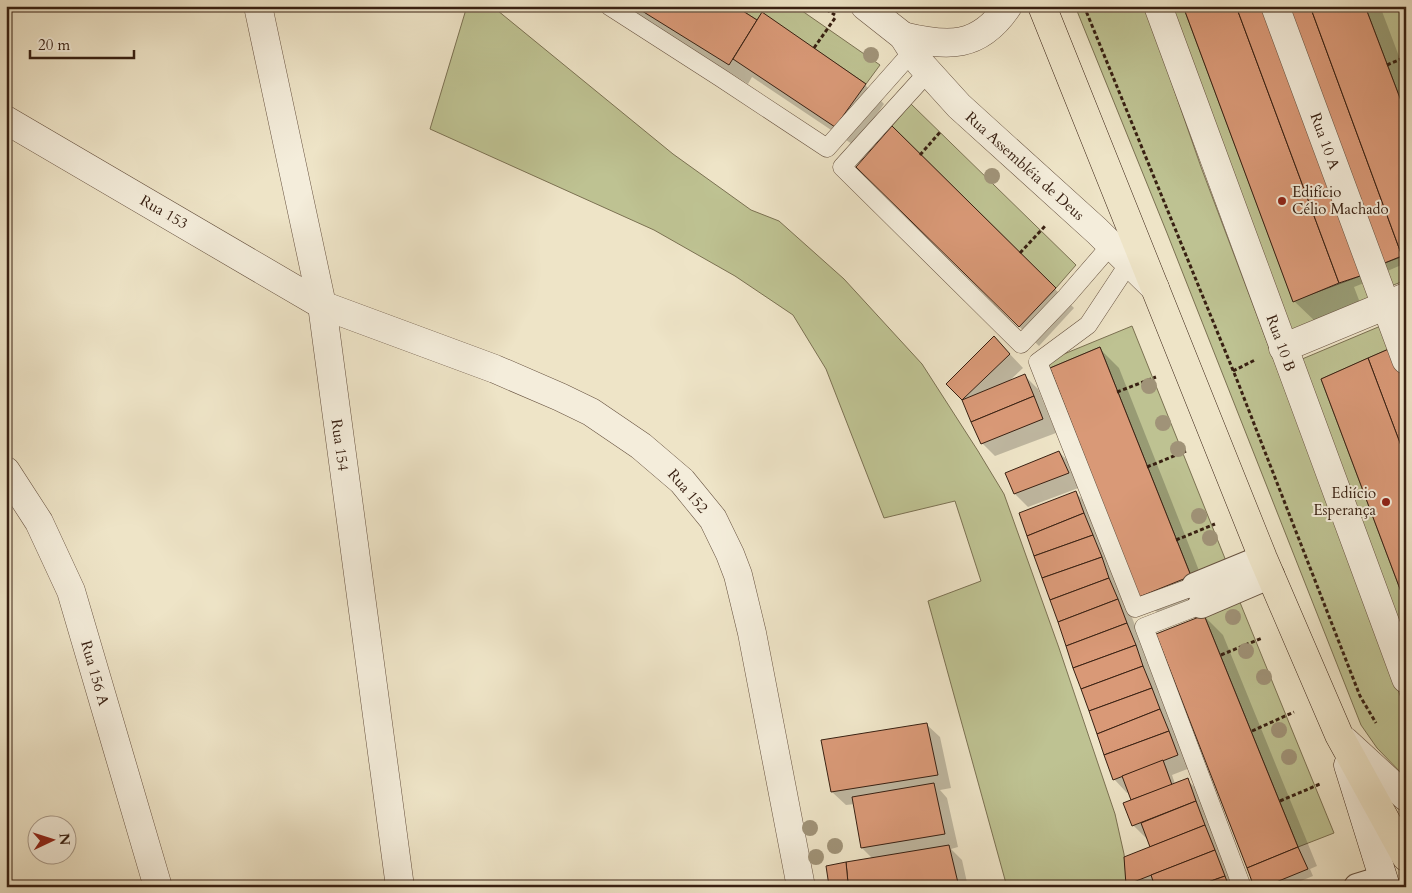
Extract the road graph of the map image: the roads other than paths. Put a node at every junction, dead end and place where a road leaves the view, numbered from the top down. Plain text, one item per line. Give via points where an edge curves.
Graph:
1 (258, 6) edge
2 (608, 6) edge
3 (865, 6) edge
4 (1008, 6) edge
5 (1042, 6) edge
6 (1158, 6) edge
7 (1275, 6) edge
8 (914, 53) junction
9 (6, 120) edge
10 (1120, 254) junction
11 (1155, 288) junction
12 (1395, 301) edge
13 (322, 305) junction
14 (1283, 348) junction
15 (1406, 360) edge
16 (6, 471) edge
17 (1267, 567) junction
18 (1198, 596) junction
19 (1406, 679) edge
20 (1339, 735) junction
21 (1406, 798) edge
22 (1406, 857) edge
23 (1385, 883) edge
24 (158, 887) edge
25 (400, 887) edge
26 (801, 887) edge
27 (1242, 887) edge
28 (1357, 887) edge

1 - 13 street, Rua 154
2 - 8 lane via 827,148
3 - 8 street, Rua Assembléia de Deus
4 - 8 street, Rua Assembléia de Deus via 987,30 965,41 937,43
5 - 11 main road
6 - 14 street, Rua 10 B
7 - 12 street, Rua 10 A
8 - 10 street, Rua Assembléia de Deus via 959,106
8 - 10 lane via 842,167 1021,344 1066,297
9 - 13 street, Rua 153
10 - 11 street, Rua Assembléia de Deus
10 - 18 lane via 1088,325 1038,362 1135,608
11 - 17 main road
12 - 14 street
12 - 15 street, Rua 10 A
13 - 25 street, Rua 154
13 - 26 street, Rua 152 via 494,369 591,412 666,466 698,500 713,519 730,554 745,604
14 - 19 street, Rua 10 B
16 - 24 street, Rua 156 A via 39,522 71,591
17 - 18 street
17 - 20 main road
18 - 27 lane via 1144,627
20 - 21 street
20 - 22 main road
20 - 23 street
23 - 28 street

